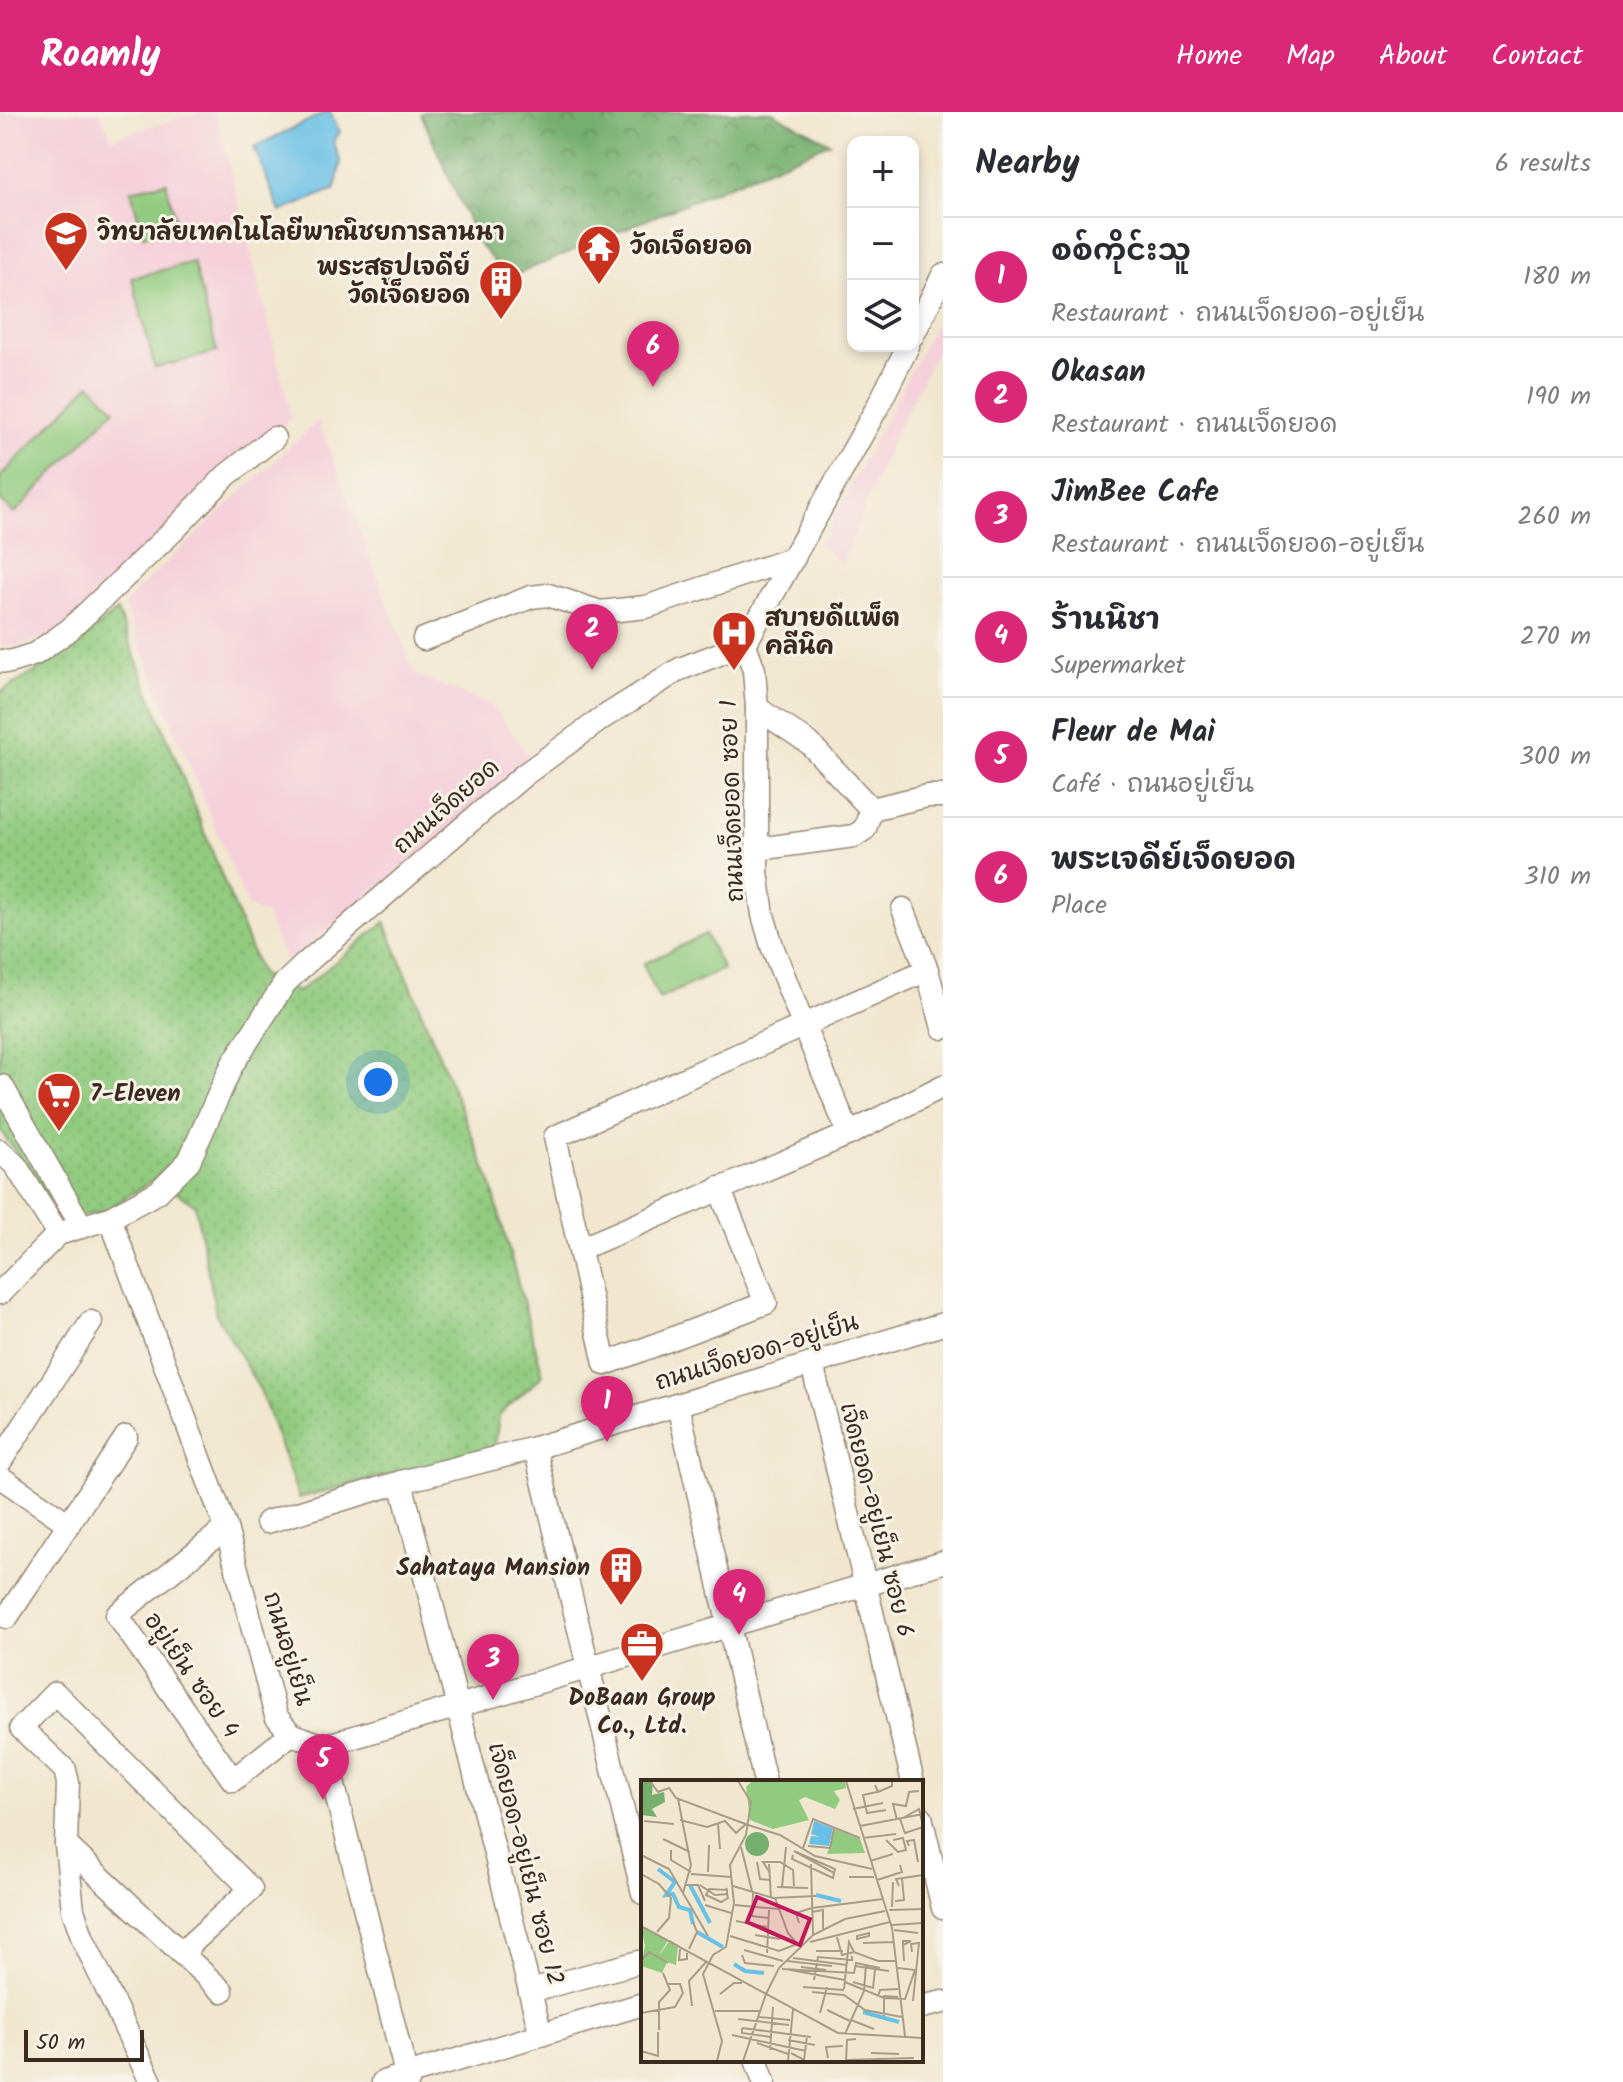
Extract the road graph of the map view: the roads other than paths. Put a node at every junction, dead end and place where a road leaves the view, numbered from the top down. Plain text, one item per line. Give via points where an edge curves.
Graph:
1 (943, 275) edge
2 (919, 323) edge
3 (905, 352) edge
4 (274, 438) dead end
5 (794, 558) junction
6 (424, 639) dead end
7 (745, 644) junction
8 (0, 661) edge
9 (757, 708) junction
10 (943, 796) edge
11 (871, 809) junction
12 (758, 849) junction
13 (903, 909) dead end
14 (927, 970) junction
15 (804, 1027) junction
16 (943, 1028) edge
17 (2, 1086) edge
18 (943, 1086) edge
19 (849, 1134) junction
20 (0, 1151) edge
21 (719, 1188) junction
22 (110, 1218) junction
23 (82, 1227) junction
24 (58, 1234) junction
25 (580, 1249) junction
26 (0, 1293) edge
27 (91, 1322) dead end
28 (943, 1324) edge
29 (812, 1364) junction
30 (678, 1405) junction
31 (126, 1437) dead end
32 (535, 1448) junction
33 (0, 1462) edge
34 (0, 1477) edge
35 (401, 1482) junction
36 (267, 1522) dead end
37 (69, 1524) junction
38 (226, 1528) junction
39 (943, 1562) edge
40 (866, 1587) junction
41 (7, 1617) dead end
42 (728, 1627) junction
43 (590, 1668) junction
44 (458, 1707) junction
45 (291, 1734) junction
46 (324, 1746) junction
47 (765, 1780) edge
48 (913, 1780) edge
49 (923, 1825) edge
50 (66, 1845) junction
51 (641, 1885) edge
52 (943, 1908) edge
53 (181, 1953) junction
54 (641, 1962) edge
55 (222, 1991) dead end
56 (530, 1991) junction
57 (943, 2002) edge
58 (641, 2005) edge
59 (923, 2007) edge
60 (541, 2035) junction
61 (757, 2062) edge
62 (407, 2079) edge
63 (151, 2082) edge
64 (383, 2082) edge
65 (764, 2082) edge

1 - 2 street
3 - 5 street
4 - 8 street via 227,475 69,630 35,654
5 - 6 street via 646,607 600,612 548,595 531,597
5 - 7 street
7 - 9 street, ถนนเจ็ดยอด ซอย 1 via 754,670
7 - 22 street, ถนนเจ็ดยอด via 680,669 547,758 306,963 285,983 232,1065 189,1161 158,1192
9 - 11 street via 809,743
9 - 12 street, ถนนเจ็ดยอด ซอย 1
10 - 11 street
11 - 12 street via 865,829 854,836
12 - 15 street, ถนนเจ็ดยอด ซอย 1 via 763,915
13 - 14 street
14 - 15 street
14 - 16 street
15 - 19 street, ถนนเจ็ดยอด ซอย 1
15 - 25 street via 555,1137
17 - 23 street
18 - 19 street
19 - 21 street
20 - 24 street via 16,1166
21 - 25 street
21 - 25 street via 766,1303 605,1364
22 - 23 street, ถนนเจ็ดยอด
22 - 38 street, ถนนอยู่เย็น
23 - 24 street, ถนนเจ็ดยอด
24 - 26 street, ถนนเจ็ดยอด
27 - 33 street
28 - 29 street, ถนนเจ็ดยอด-อยู่เย็น
29 - 30 street, ถนนเจ็ดยอด-อยู่เย็น
29 - 40 street, เจ็ดยอด-อยู่เย็น ซอย 6
30 - 32 street, ถนนเจ็ดยอด-อยู่เย็น
30 - 42 street
31 - 37 street
32 - 35 street, ถนนเจ็ดยอด-อยู่เย็น
32 - 43 street
34 - 37 street
35 - 36 street, ถนนเจ็ดยอด-อยู่เย็น
35 - 44 street, เจ็ดยอด-อยู่เย็น ซอย 12
37 - 41 street
38 - 45 street, ถนนอยู่เย็น via 276,1716
38 - 45 street, อยู่เย็น ซอย 4 via 117,1615 233,1780
39 - 40 street
40 - 42 street
40 - 48 street, เจ็ดยอด-อยู่เย็น ซอย 6
42 - 43 street
42 - 47 street
43 - 44 street
43 - 51 street
44 - 46 street
44 - 56 street, เจ็ดยอด-อยู่เย็น ซอย 12
45 - 46 street, ถนนอยู่เย็น
46 - 62 street
49 - 52 street
50 - 53 street
50 - 53 street via 65,1770 21,1728 55,1693 251,1889
50 - 63 street via 73,1910 83,1939
53 - 55 street
54 - 56 street
56 - 60 street, เจ็ดยอด-อยู่เย็น ซอย 12
57 - 59 street
58 - 60 street
60 - 62 street
61 - 65 street
62 - 64 street

